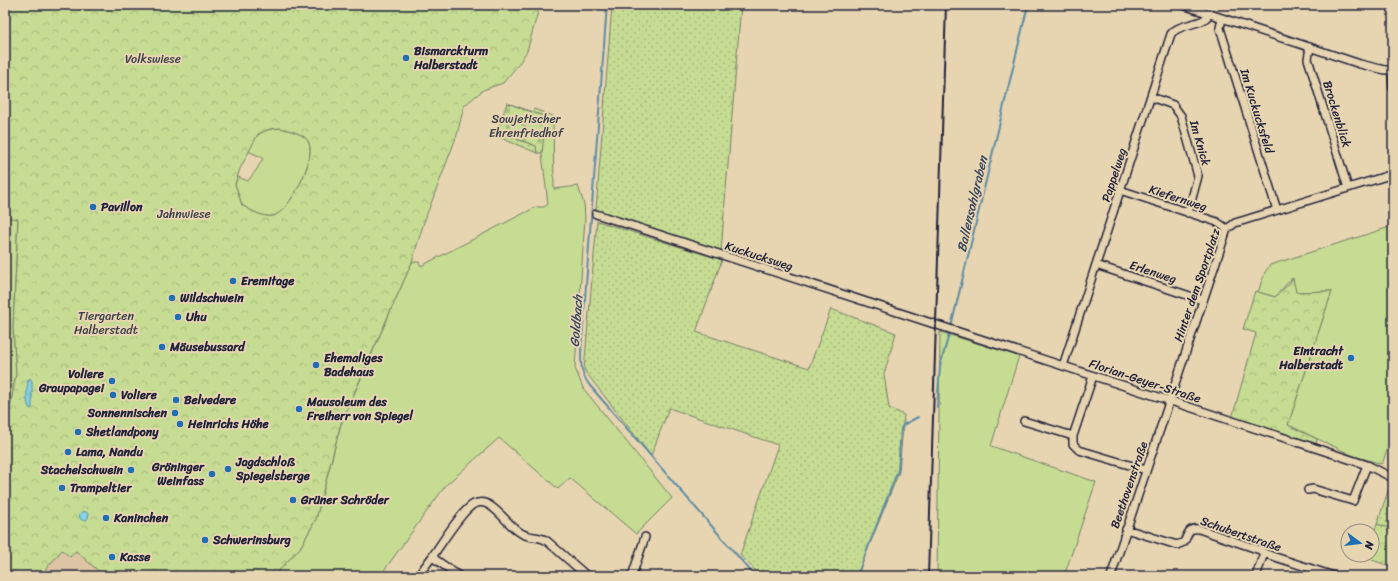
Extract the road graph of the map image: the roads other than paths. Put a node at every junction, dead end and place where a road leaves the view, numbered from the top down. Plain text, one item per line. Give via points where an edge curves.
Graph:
1 (1183, 5) edge
2 (1209, 13) junction
3 (1222, 18) junction
4 (1310, 47) junction
5 (1392, 70) edge
6 (1393, 88) edge
7 (1151, 97) junction
8 (1393, 174) edge
9 (1348, 188) junction
10 (1120, 190) junction
11 (1277, 210) junction
12 (1188, 213) junction
13 (596, 214) dead end
14 (1227, 229) junction
15 (1096, 265) junction
16 (1202, 300) junction
17 (916, 318) joint
18 (1063, 366) junction
19 (1093, 376) junction
20 (1169, 401) junction
21 (1024, 421) dead end
22 (1073, 436) junction
23 (1367, 465) junction
24 (1146, 470) junction
25 (1393, 478) edge
26 (1308, 490) dead end
27 (1126, 529) junction
28 (644, 537) dead end
29 (1264, 553) junction
30 (432, 557) junction
31 (418, 576) edge
32 (460, 576) edge
33 (587, 576) edge
34 (632, 576) edge
35 (1111, 576) edge
36 (1256, 576) edge
37 (1334, 576) edge

1 - 2 street
2 - 3 street
2 - 7 street, Pappelweg via 1204,20 1176,28 1171,34
3 - 4 street
3 - 11 street, Im Kuckucksfeld via 1220,28
4 - 5 street via 1372,67
4 - 9 street, Brockenblick via 1308,59
5 - 6 street
7 - 10 street, Pappelweg
7 - 12 street, Im Knick via 1173,105 1181,116 1198,176
8 - 9 street, Hinter dem Sportplatz
9 - 11 street, Hinter dem Sportplatz
10 - 12 street, Kiefernweg
10 - 15 street, Pappelweg
11 - 14 street, Hinter dem Sportplatz via 1235,223
12 - 14 street, Kiefernweg via 1217,222
13 - 17 street, Kuckucksweg
14 - 16 street, Hinter dem Sportplatz
15 - 16 street, Erlenweg
15 - 18 street, Pappelweg
16 - 20 street, Hinter dem Sportplatz
17 - 18 street, Florian-Geyer-Straße
18 - 19 street, Florian-Geyer-Straße
19 - 20 street, Florian-Geyer-Straße
19 - 22 street
20 - 23 street, Florian-Geyer-Straße
20 - 24 street, Beethovenstraße
21 - 22 street
22 - 24 street via 1073,444 1080,450
23 - 25 street, Florian-Geyer-Straße
23 - 26 street via 1353,501 1313,489
24 - 27 street, Beethovenstraße
27 - 29 street, Schubertstraße via 1177,545 1184,542 1189,531 1195,528
27 - 35 street, Beethovenstraße
28 - 34 street
29 - 36 street
29 - 37 street, Schubertstraße
30 - 31 street
30 - 32 street
30 - 33 street via 472,505 482,502 491,506 520,533 543,538

